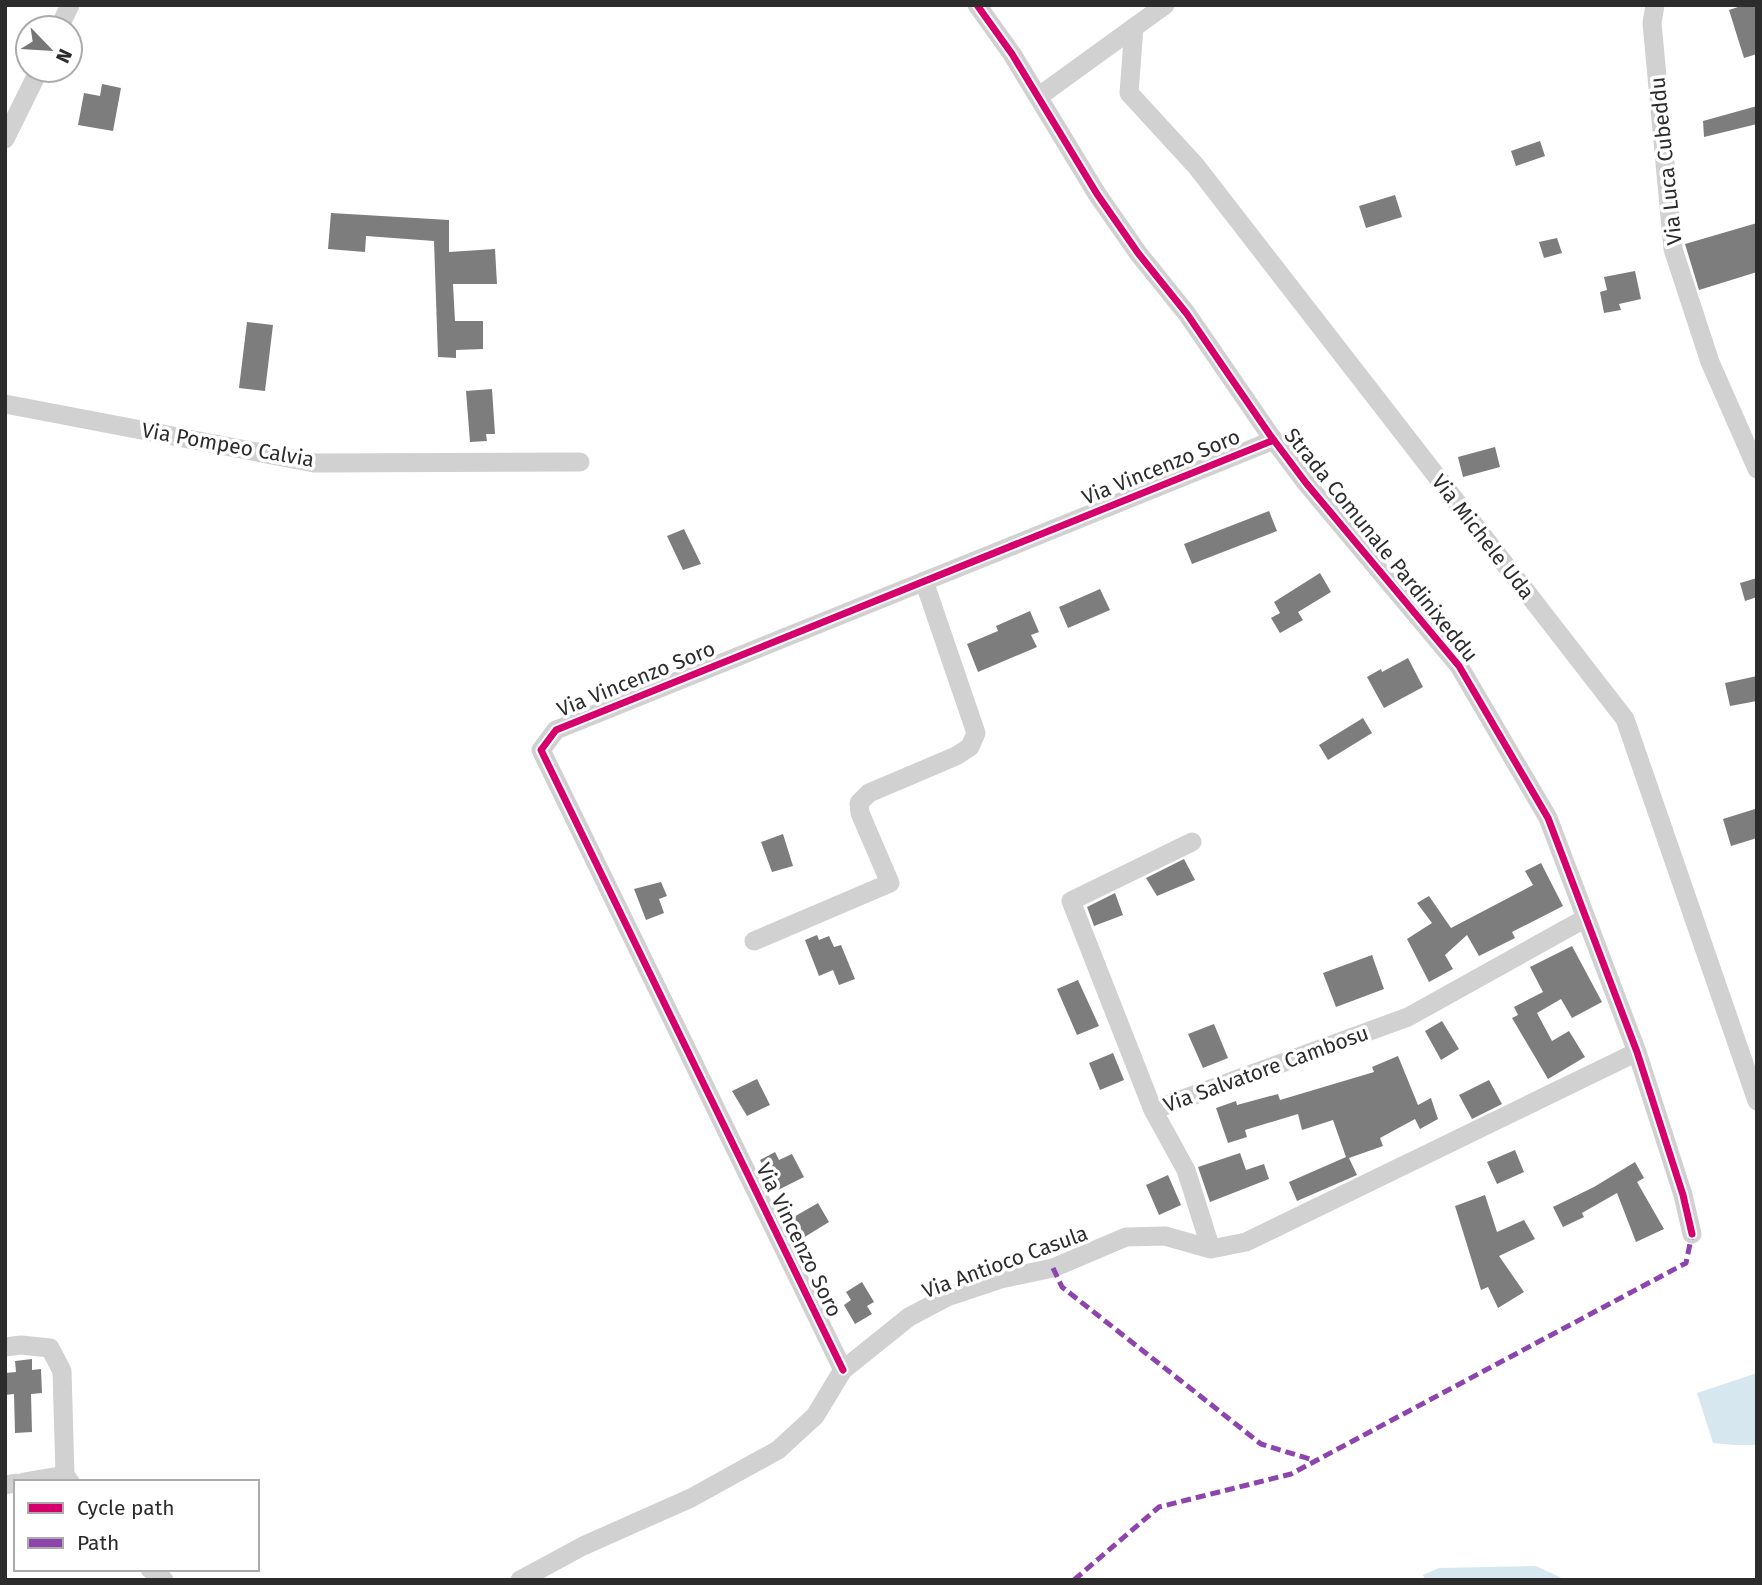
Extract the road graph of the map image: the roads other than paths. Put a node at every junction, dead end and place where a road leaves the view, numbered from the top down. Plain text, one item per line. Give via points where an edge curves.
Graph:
1 (977, 5) edge
2 (1165, 5) edge
3 (1655, 5) edge
4 (1133, 27) junction
5 (32, 84) edge
6 (1038, 97) junction
7 (5, 139) edge
8 (5, 404) edge
9 (1274, 440) junction
10 (580, 462) dead end
11 (1757, 469) edge
12 (924, 581) junction
13 (1192, 842) dead end
14 (1586, 918) junction
15 (754, 941) dead end
16 (1637, 1052) junction
17 (1757, 1101) edge
18 (1153, 1110) junction
19 (1692, 1234) dead end
20 (1211, 1249) junction
21 (5, 1347) edge
22 (843, 1370) junction
23 (68, 1478) edge
24 (46, 1480) edge
25 (520, 1580) edge

1 - 6 street, Strada Comunale Pardinixeddu
2 - 4 street
3 - 11 street, Via Luca Cubeddu via 1652,23 1673,249 1710,362
4 - 6 street
4 - 17 street, Via Michele Uda via 1129,93 1196,166 1625,719
5 - 7 street
6 - 9 street, Strada Comunale Pardinixeddu via 1097,194
8 - 10 street, Via Pompeo Calvia via 314,463
9 - 12 street, Via Vincenzo Soro
9 - 14 street, Strada Comunale Pardinixeddu via 1459,666 1548,818
12 - 15 street via 976,733 970,747 869,793 859,803 890,883
12 - 22 street, Via Vincenzo Soro via 556,730 541,750
13 - 18 street, Via Salvatore Cambosu via 1071,901
14 - 16 street, Strada Comunale Pardinixeddu
14 - 18 street, Via Salvatore Cambosu via 1408,1017
16 - 19 street, Strada Comunale Pardinixeddu
16 - 20 street, Via Antioco Casula via 1246,1242
18 - 20 street via 1186,1170
20 - 22 street, Via Antioco Casula via 1165,1236 1126,1237 1053,1268 947,1297 908,1317
21 - 23 street via 50,1348 62,1371
22 - 25 street, Via Antioco Casula via 815,1416 778,1450 691,1498
23 - 24 street

